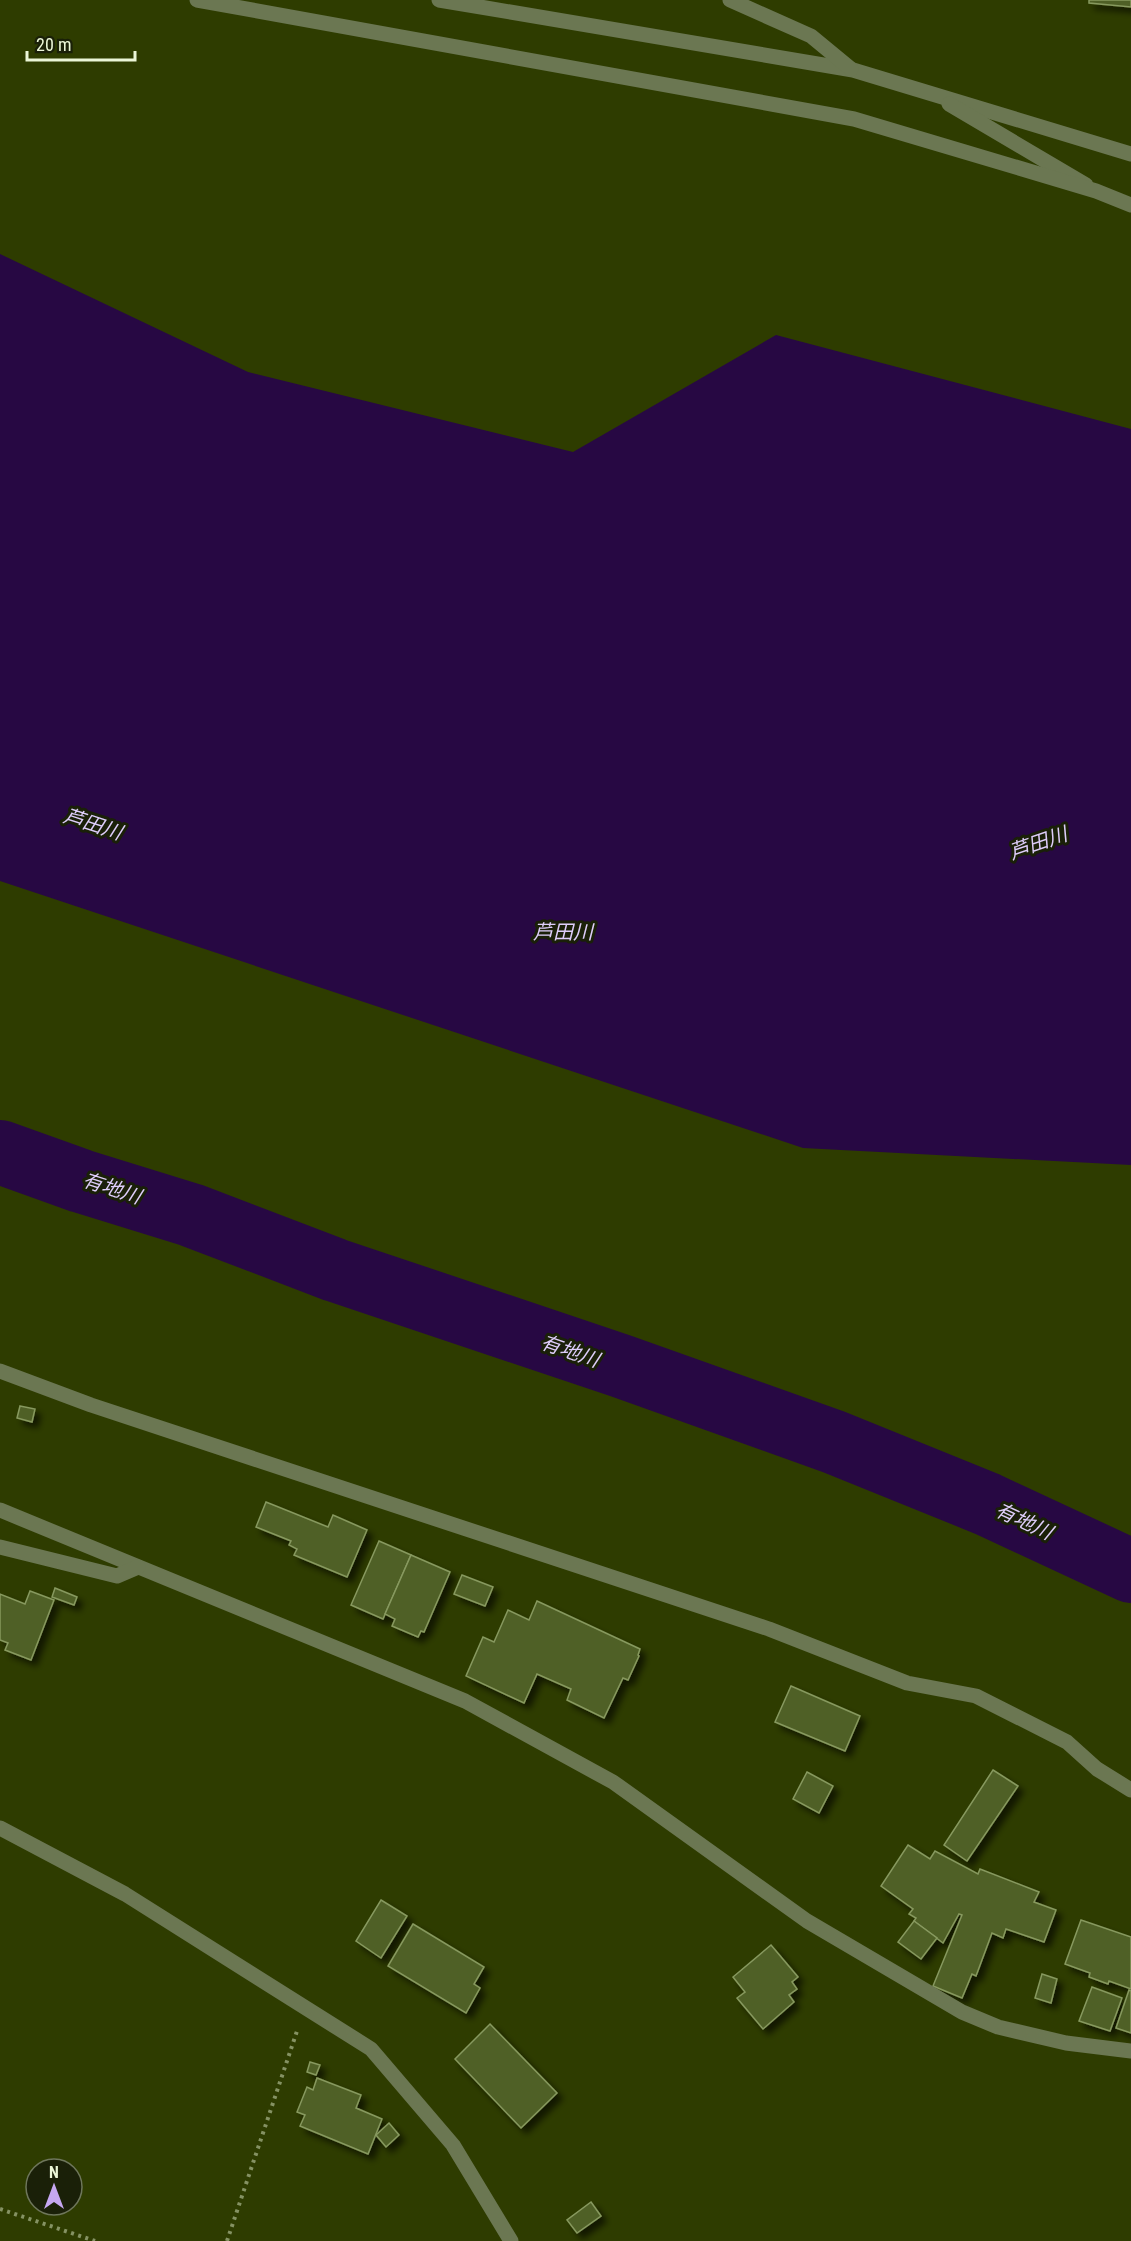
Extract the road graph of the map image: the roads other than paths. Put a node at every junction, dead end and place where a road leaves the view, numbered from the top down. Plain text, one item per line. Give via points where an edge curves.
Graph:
1 (197, 0) edge
2 (439, 0) edge
3 (729, 0) edge
4 (853, 70) junction
5 (928, 92) junction
6 (1131, 154) edge
7 (1096, 191) junction
8 (1131, 206) edge
9 (0, 1371) edge
10 (0, 1510) edge
11 (0, 1547) edge
12 (138, 1567) junction
13 (1131, 1790) edge
14 (0, 1828) edge
15 (1131, 2051) edge
16 (511, 2241) edge

1 - 7 street via 854,119
2 - 4 street
3 - 4 street via 811,36
4 - 5 street
5 - 6 street
5 - 7 street
7 - 8 street
9 - 13 street via 103,1409 769,1629 907,1683 976,1696 1067,1742 1097,1769
10 - 12 street
11 - 12 street via 117,1576
12 - 15 street via 465,1701 613,1782 807,1922 963,2012 998,2027 1066,2043
14 - 16 street via 125,1894 370,2049 453,2145

